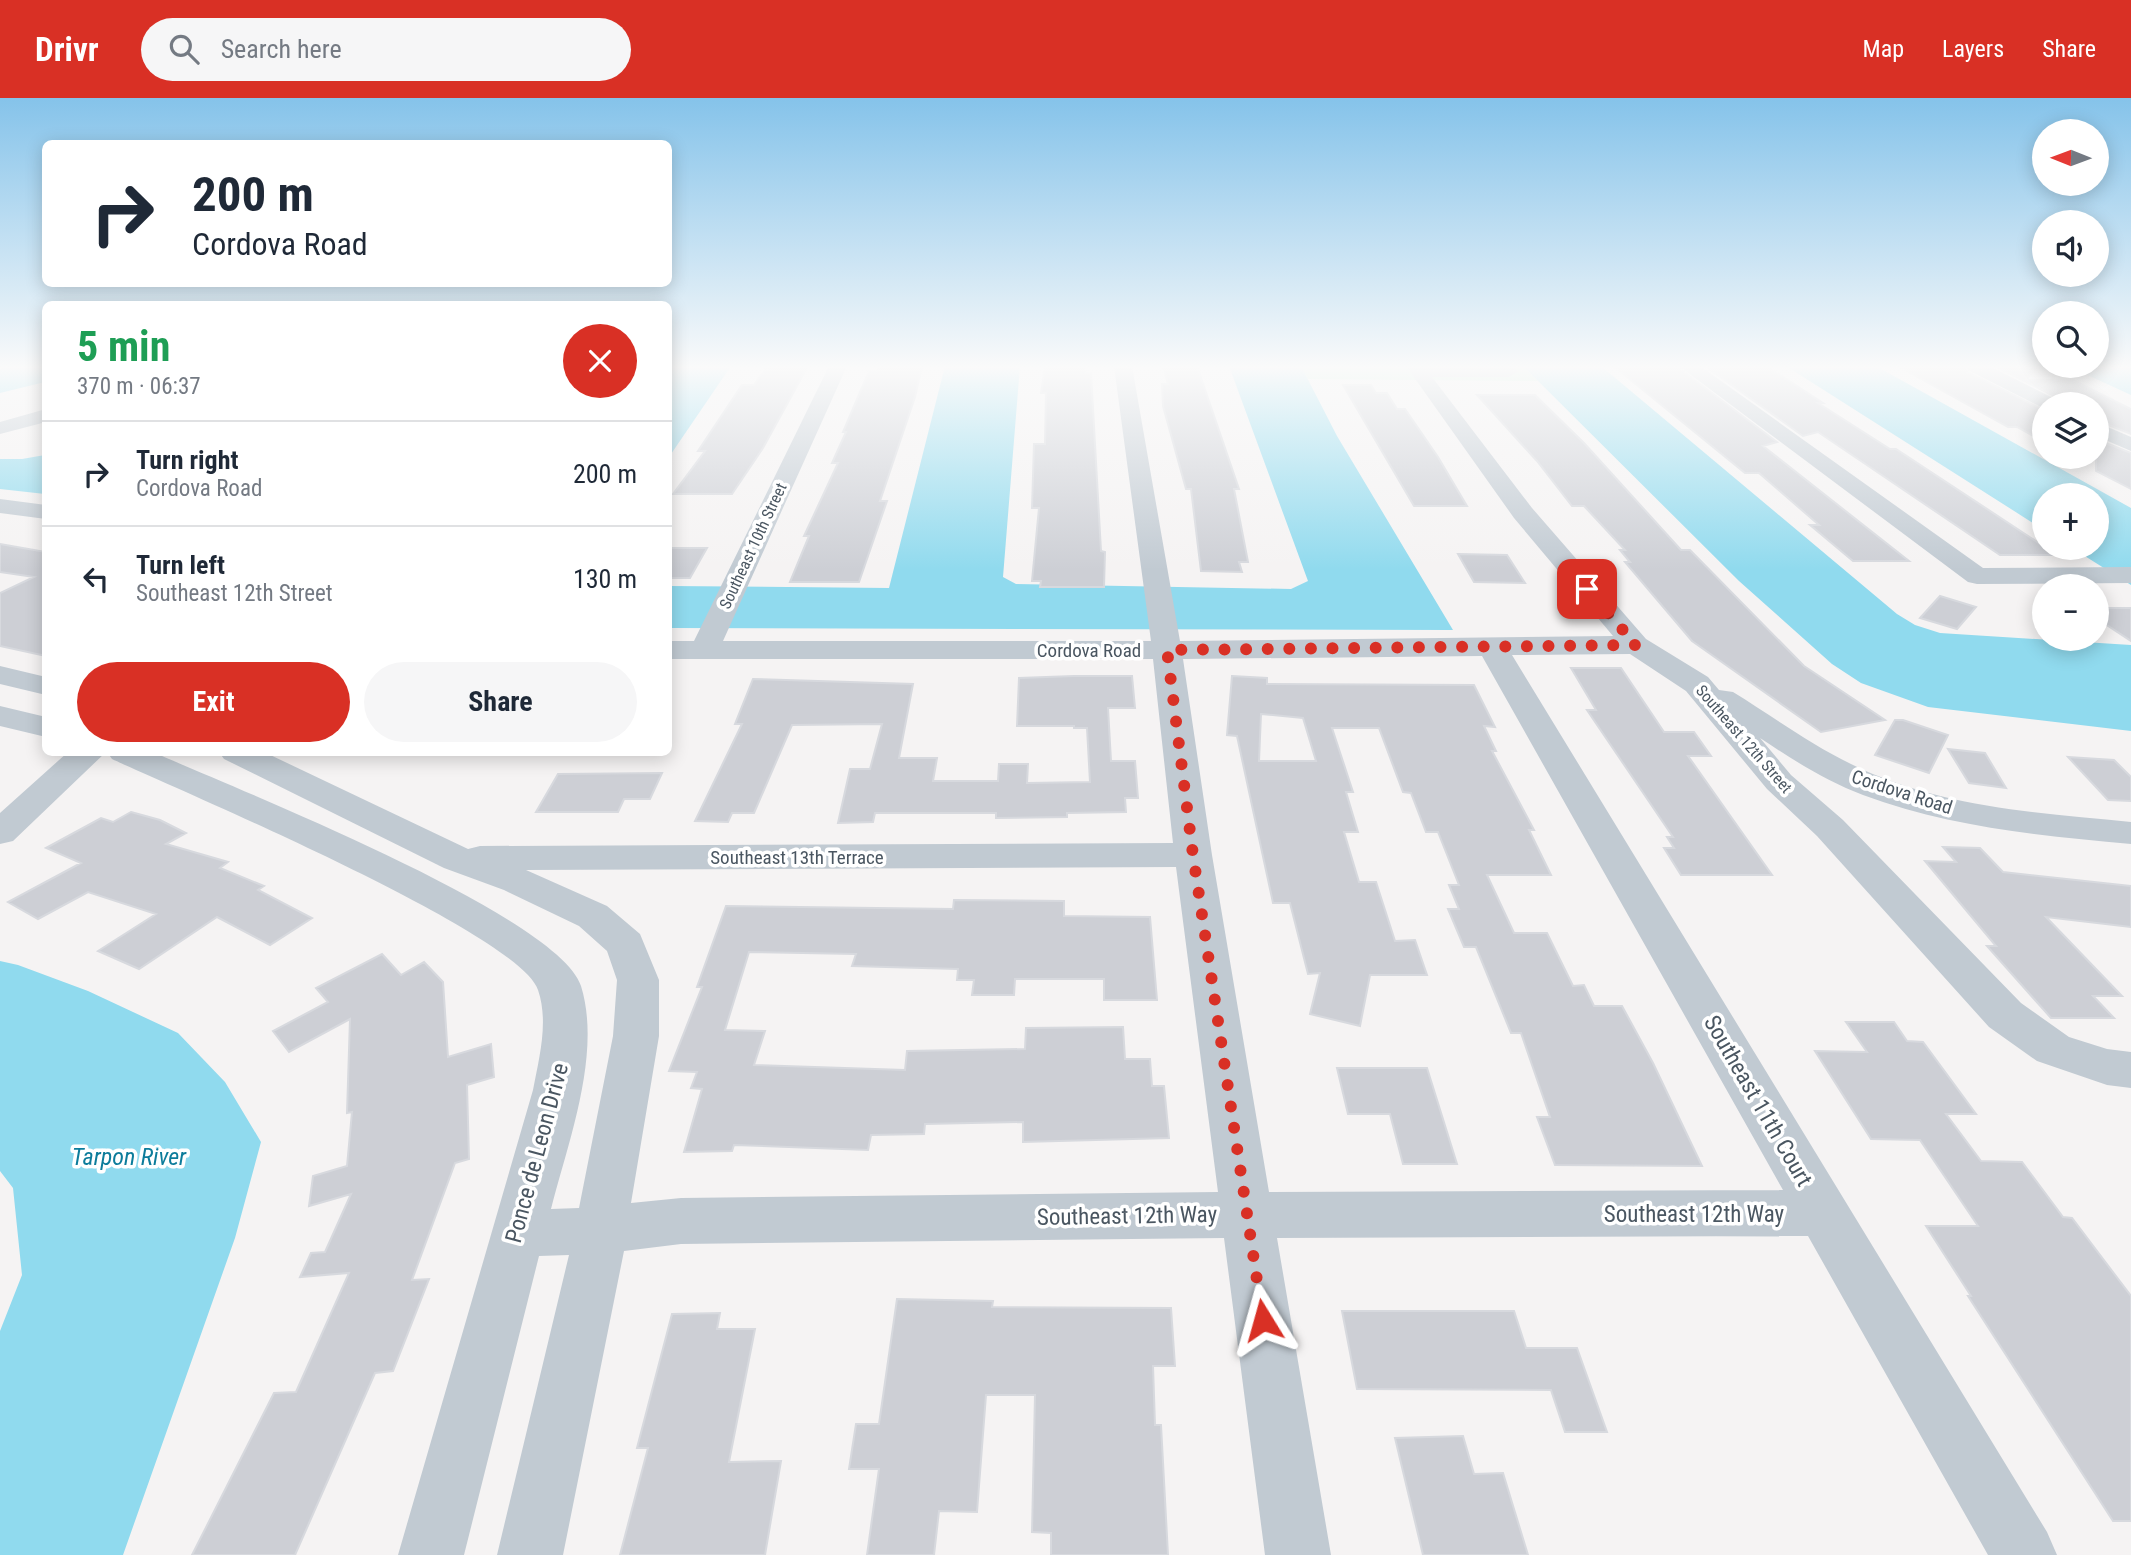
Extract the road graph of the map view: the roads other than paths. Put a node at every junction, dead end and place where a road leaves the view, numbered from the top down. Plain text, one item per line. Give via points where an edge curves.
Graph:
1 (806, 434) edge
2 (1133, 434) edge
3 (1465, 434) edge
4 (1782, 434) edge
5 (2109, 434) edge
6 (2131, 445) edge
7 (0, 506) edge
8 (42, 511) edge
9 (2131, 575) edge
10 (1166, 642) junction
11 (708, 643) junction
12 (1636, 645) junction
13 (1492, 647) junction
14 (672, 648) edge
15 (0, 675) edge
16 (1697, 684) junction
17 (42, 685) edge
18 (0, 716) edge
19 (42, 726) edge
20 (85, 756) edge
21 (133, 756) edge
22 (244, 756) edge
23 (1893, 793) junction
24 (1830, 828) junction
25 (0, 833) edge
26 (2131, 833) edge
27 (1193, 855) junction
28 (457, 859) junction
29 (405, 880) junction
30 (2131, 1070) edge
31 (1824, 1213) junction
32 (1247, 1215) junction
33 (601, 1230) junction
34 (516, 1234) junction
35 (431, 1555) edge
36 (530, 1555) edge
37 (1298, 1555) edge
38 (2024, 1555) edge

1 - 11 street, Southeast 10th Street
2 - 10 street
3 - 12 street, Southeast 12th Street via 1523,513
4 - 9 street via 1977,576
5 - 6 street
7 - 8 street
10 - 11 street, Cordova Road
10 - 13 street, Cordova Road
10 - 27 street
11 - 14 street, Cordova Road
12 - 13 street, Cordova Road
12 - 16 street, Southeast 12th Street
13 - 31 street, Southeast 11th Court
15 - 17 street
16 - 23 street, Cordova Road via 1841,772
16 - 24 street, Southeast 12th Street via 1779,782
18 - 19 street
20 - 25 street
21 - 29 street, Ponce de Leon Drive
22 - 28 street
23 - 24 street via 1845,806
23 - 26 street, Cordova Road via 2008,821
24 - 30 street, Southeast 12th Street via 2005,1015 2053,1049
27 - 28 street, Southeast 13th Terrace
27 - 32 street
28 - 29 street, Southeast 13th Terrace
28 - 33 street via 593,916 625,944 638,980 636,1036
29 - 34 street, Ponce de Leon Drive via 534,956 559,985 566,1036 557,1090
31 - 32 street, Southeast 12th Way
31 - 38 street, Southeast 11th Court
32 - 33 street, Southeast 12th Way via 681,1221
32 - 37 street
33 - 34 street, Southeast 12th Way
33 - 36 street
34 - 35 street, Ponce de Leon Drive

